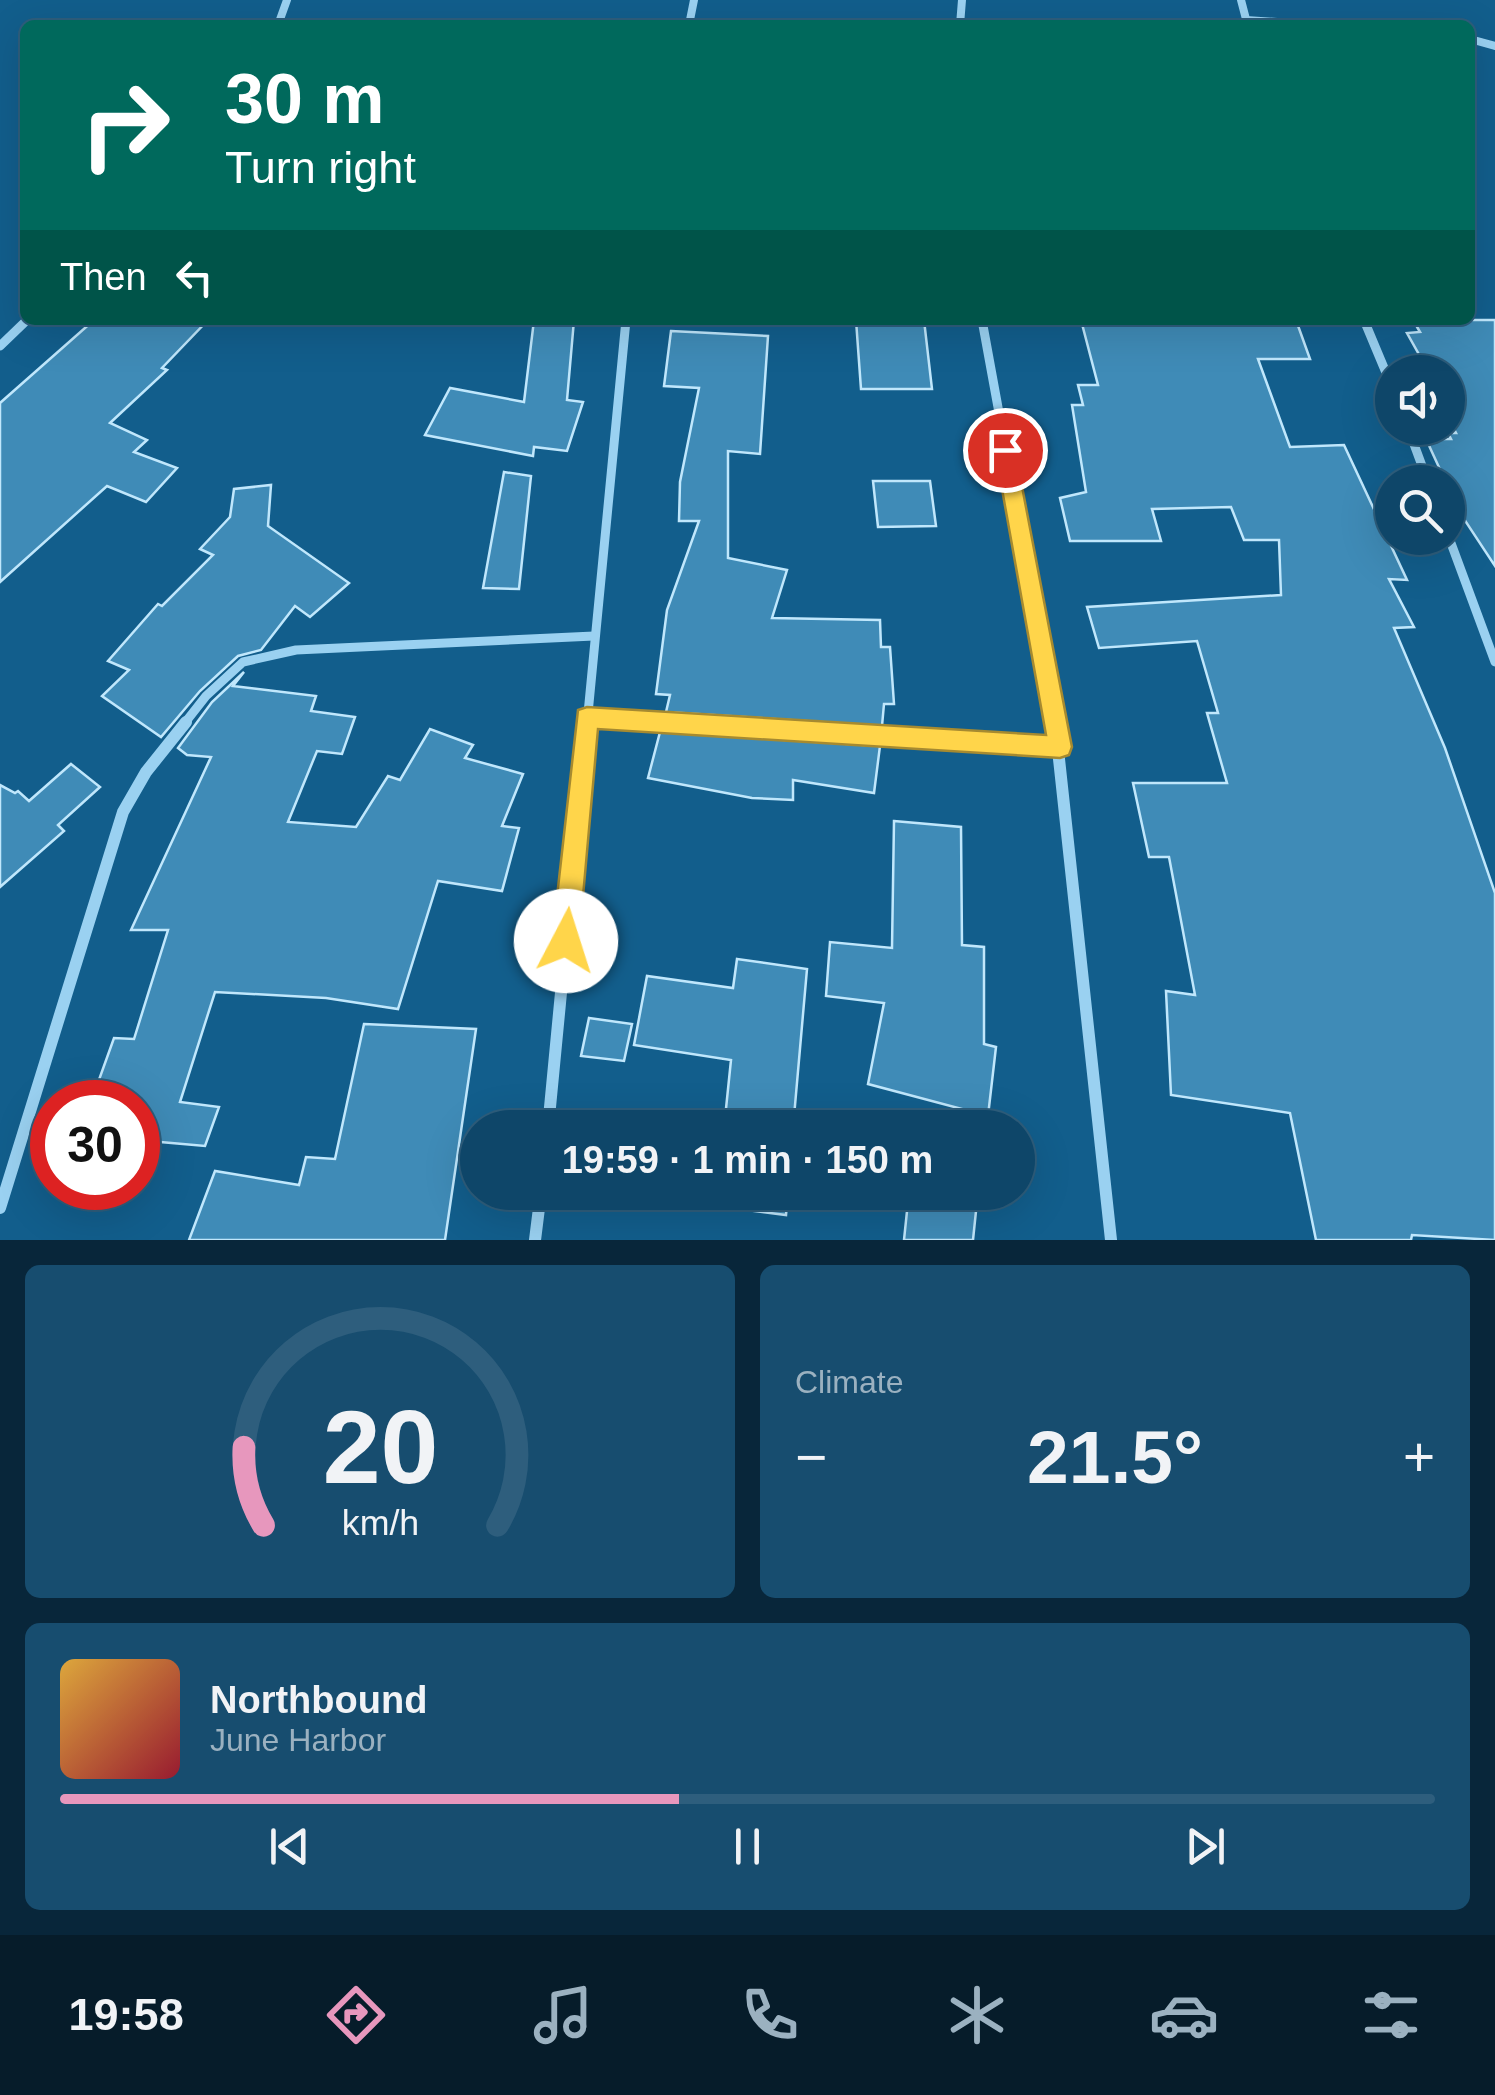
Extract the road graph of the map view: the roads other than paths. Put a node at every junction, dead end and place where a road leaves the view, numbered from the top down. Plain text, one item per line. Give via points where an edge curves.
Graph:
1 (22, 325) edge
2 (625, 325) edge
3 (983, 325) edge
4 (1366, 325) edge
5 (0, 346) edge
6 (1379, 355) edge
7 (1456, 555) edge
8 (594, 636) junction
9 (1495, 662) edge
10 (587, 718) junction
11 (1060, 747) junction
12 (550, 1110) edge
13 (0, 1208) edge
14 (539, 1210) edge
15 (535, 1240) edge
16 (1111, 1240) edge

1 - 5 street
2 - 8 street
3 - 11 street
4 - 6 street
7 - 9 street
8 - 10 street
8 - 13 street via 296,650 243,662 206,696 123,812
10 - 11 street
10 - 12 street
11 - 16 street
14 - 15 street

